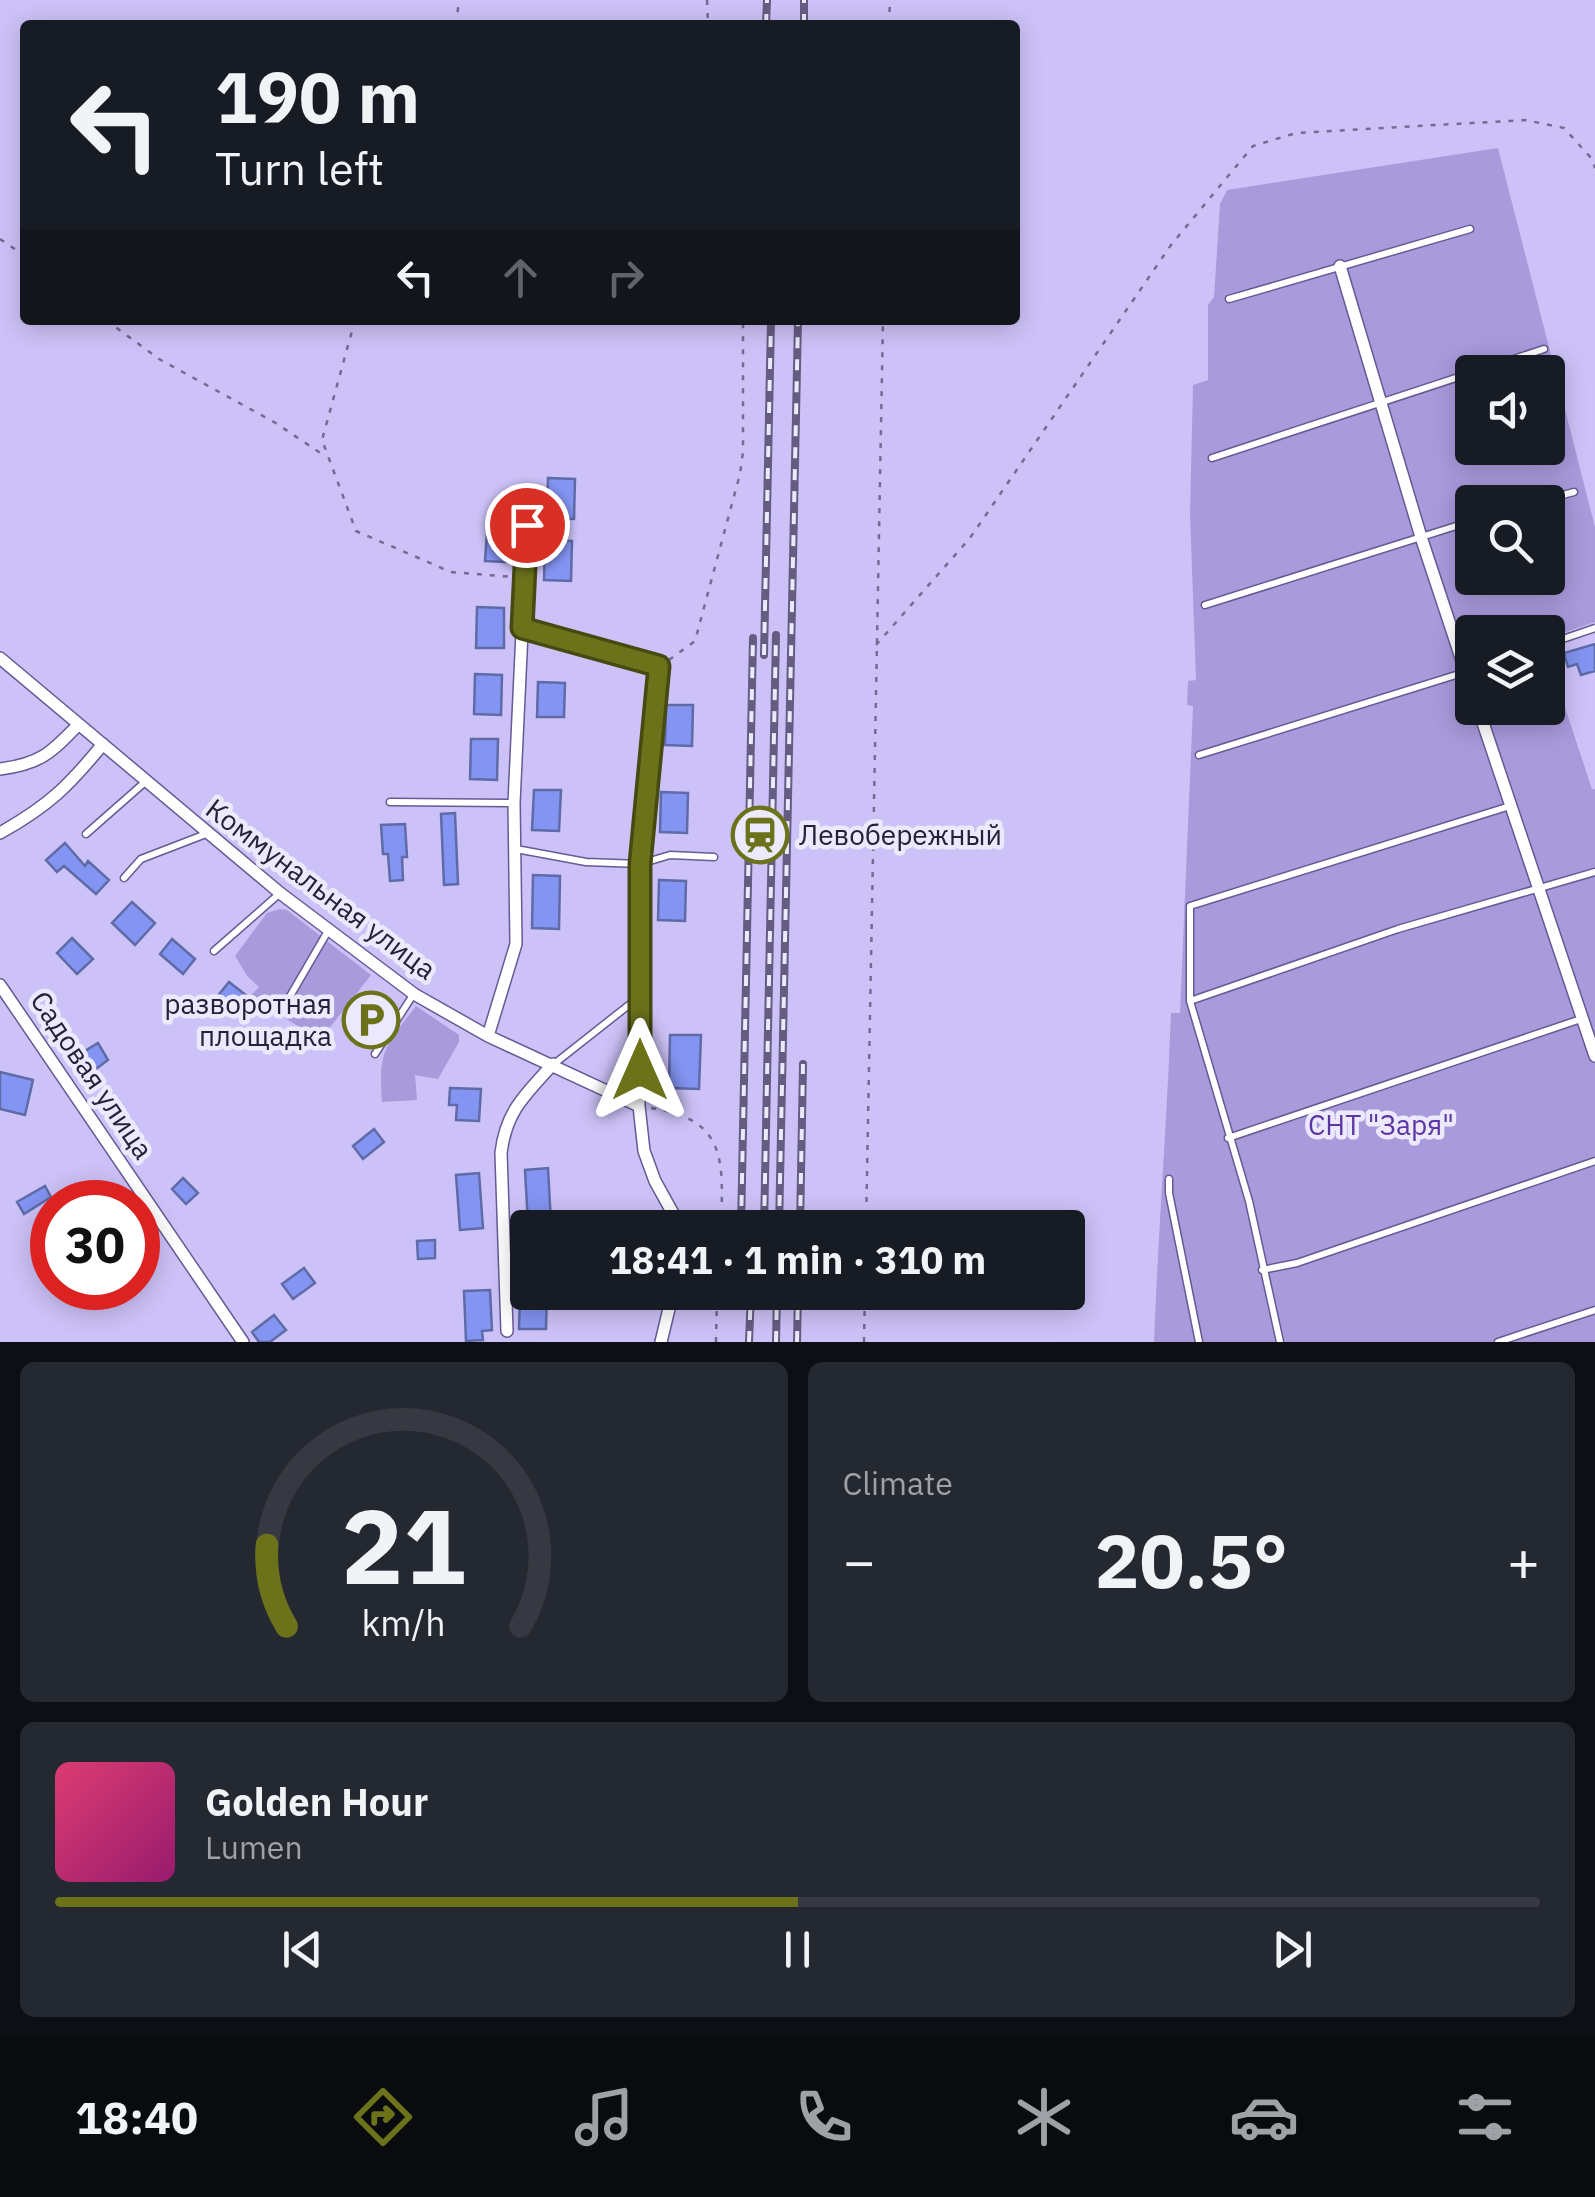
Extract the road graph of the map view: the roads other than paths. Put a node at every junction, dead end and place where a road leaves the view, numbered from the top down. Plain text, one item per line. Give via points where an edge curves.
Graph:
1 (1470, 229) dead end
2 (1340, 266) junction
3 (1229, 300) dead end
4 (1544, 349) dead end
5 (1382, 401) junction
6 (1212, 458) dead end
7 (1574, 492) dead end
8 (1565, 494) edge
9 (527, 525) dead end
10 (1455, 527) edge
11 (1421, 537) junction
12 (1205, 605) dead end
13 (522, 628) junction
14 (1595, 628) edge
15 (1455, 632) edge
16 (1565, 638) edge
17 (0, 658) edge
18 (1455, 675) edge
19 (78, 725) junction
20 (1484, 725) edge
21 (102, 744) junction
22 (1199, 756) dead end
23 (0, 768) edge
24 (144, 782) junction
25 (390, 802) dead end
26 (514, 803) junction
27 (1510, 806) junction
28 (0, 834) edge
29 (86, 834) dead end
30 (206, 834) junction
31 (515, 848) junction
32 (714, 857) dead end
33 (640, 864) junction
34 (1595, 872) edge
35 (124, 878) dead end
36 (1540, 890) junction
37 (280, 894) junction
38 (329, 930) junction
39 (214, 951) dead end
40 (0, 985) edge
41 (414, 994) junction
42 (640, 996) junction
43 (289, 998) dead end
44 (1190, 1002) junction
45 (1582, 1018) junction
46 (488, 1036) junction
47 (375, 1054) dead end
48 (1595, 1056) edge
49 (553, 1064) junction
50 (639, 1106) junction
51 (1228, 1138) junction
52 (1595, 1161) edge
53 (1170, 1179) dead end
54 (670, 1210) edge
55 (510, 1255) edge
56 (506, 1256) junction
57 (1262, 1270) junction
58 (669, 1310) edge
59 (1595, 1310) edge
60 (507, 1331) dead end
61 (243, 1342) edge
62 (661, 1342) edge
63 (1199, 1342) edge
64 (1280, 1342) edge
65 (1498, 1342) edge

1 - 2 lane
2 - 3 lane
2 - 5 street
4 - 5 lane
5 - 6 lane
5 - 11 street
7 - 8 lane
9 - 13 street
10 - 11 lane
11 - 12 lane
11 - 15 street
13 - 26 street
13 - 33 street via 659,666
14 - 16 lane
17 - 19 street, Коммунальная улица
18 - 22 lane
19 - 21 street, Коммунальная улица
19 - 23 street via 50,754 26,766
20 - 27 street
21 - 24 street, Коммунальная улица
21 - 28 street via 44,808
24 - 29 lane
24 - 30 street, Коммунальная улица
25 - 26 lane
26 - 31 street
27 - 36 street
27 - 44 lane via 1190,906
30 - 35 lane via 141,859
30 - 37 street, Коммунальная улица
31 - 33 lane
31 - 46 street via 516,944
32 - 33 lane via 670,855
33 - 42 street
34 - 36 lane
36 - 44 lane via 1398,929
36 - 45 street
37 - 38 street, Коммунальная улица
37 - 39 lane
38 - 41 street, Коммунальная улица
38 - 43 lane
40 - 61 street, Садовая улица
41 - 46 street, Коммунальная улица
41 - 47 lane
42 - 49 lane
42 - 50 street
44 - 51 lane
45 - 48 street
45 - 51 lane
46 - 49 street, Коммунальная улица
49 - 50 street, Коммунальная улица
49 - 56 street via 513,1108 503,1133
50 - 54 street via 644,1150
51 - 57 lane
52 - 57 lane
53 - 63 lane
55 - 56 lane
56 - 60 street
57 - 64 lane
58 - 62 street
59 - 65 lane

